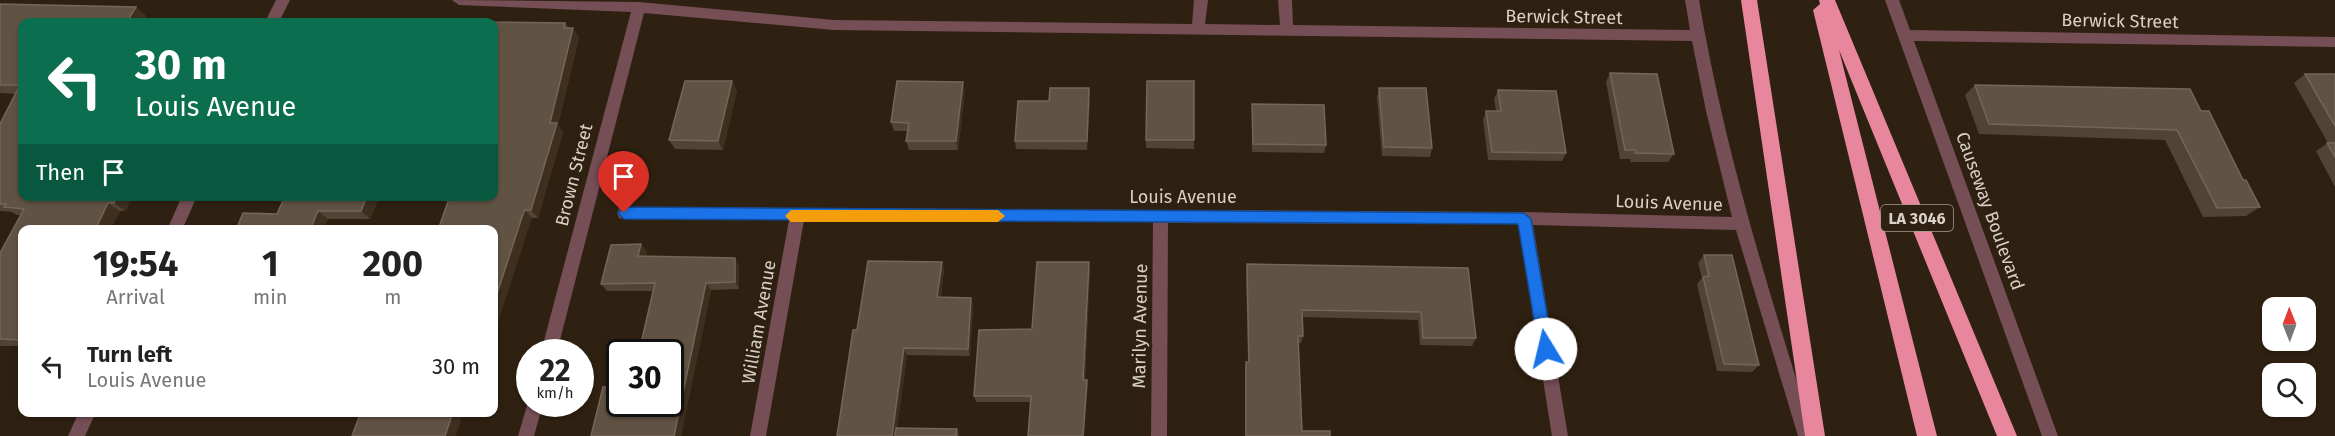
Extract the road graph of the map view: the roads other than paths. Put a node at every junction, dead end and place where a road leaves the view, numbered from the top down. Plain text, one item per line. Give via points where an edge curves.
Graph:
1 (283, 0) edge
2 (459, 0) edge
3 (1201, 0) edge
4 (1284, 0) edge
5 (1692, 0) edge
6 (1749, 0) edge
7 (1818, 0) edge
8 (1827, 0) edge
9 (1892, 0) edge
10 (639, 7) junction
11 (274, 18) edge
12 (1198, 30) junction
13 (1287, 31) junction
14 (1904, 35) junction
15 (1697, 36) junction
16 (2335, 42) edge
17 (188, 201) edge
18 (624, 213) dead end
19 (797, 216) junction
20 (1161, 217) junction
21 (1524, 219) junction
22 (1741, 224) junction
23 (176, 225) edge
24 (552, 339) edge
25 (86, 417) edge
26 (531, 417) edge
27 (76, 436) edge
28 (526, 436) edge
29 (758, 436) edge
30 (1159, 436) edge
31 (1560, 436) edge
32 (1806, 436) edge
33 (1815, 436) edge
34 (1927, 436) edge
35 (2007, 436) edge
36 (2049, 436) edge

1 - 11 street
2 - 10 street, Berwick Street
3 - 12 street
4 - 13 street
5 - 15 street
6 - 33 highway
7 - 34 highway
8 - 35 highway, LA 3046
9 - 14 street, Causeway Boulevard
10 - 12 street, Berwick Street via 834,25
10 - 24 street, Brown Street
12 - 13 street, Berwick Street
13 - 15 street, Berwick Street
14 - 16 street, Berwick Street
14 - 36 street, Causeway Boulevard
15 - 22 street
17 - 23 street
18 - 19 street, Louis Avenue
19 - 20 street, Louis Avenue
19 - 29 street, William Avenue
20 - 21 street, Louis Avenue
20 - 30 street, Marilyn Avenue
21 - 22 street, Louis Avenue
21 - 31 street
22 - 32 street
25 - 27 street
26 - 28 street

